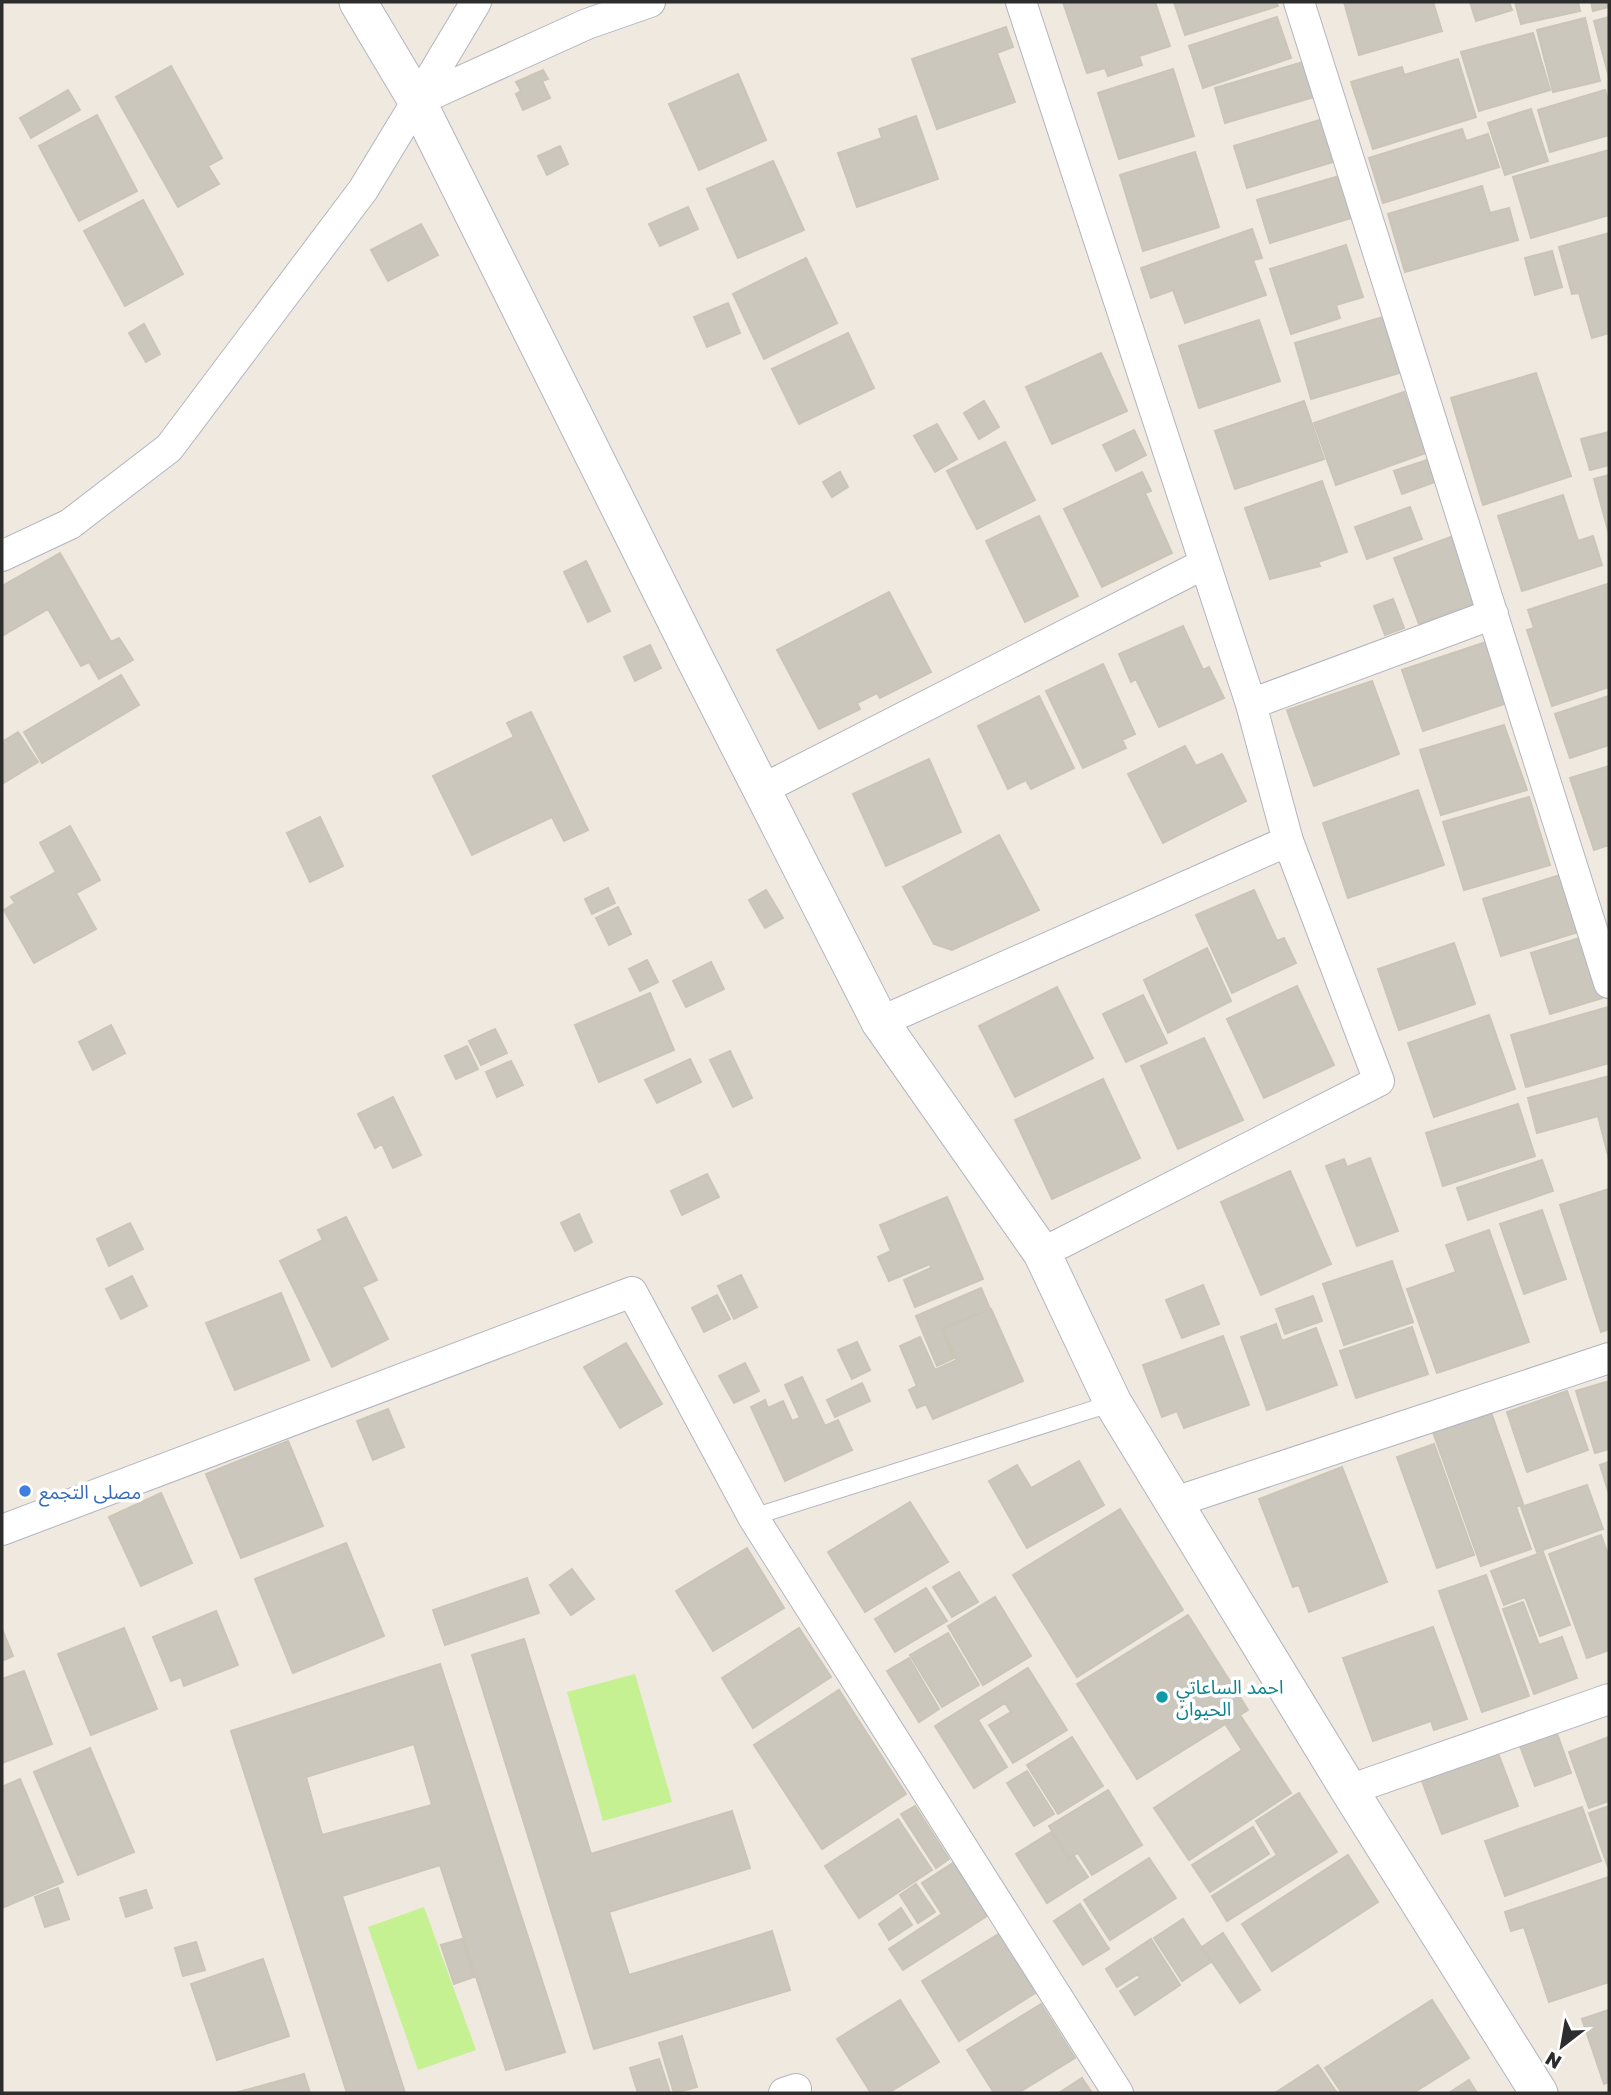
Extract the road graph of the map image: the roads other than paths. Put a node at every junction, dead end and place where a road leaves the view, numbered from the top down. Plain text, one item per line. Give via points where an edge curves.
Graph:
1 (358, 2) edge
2 (476, 2) edge
3 (650, 2) edge
4 (1021, 2) edge
5 (1299, 2) edge
6 (417, 101) junction
7 (2, 556) edge
8 (1204, 564) junction
9 (1493, 614) junction
10 (1251, 704) junction
11 (763, 789) junction
12 (1288, 841) junction
13 (1609, 983) edge
14 (880, 1022) junction
15 (1042, 1253) junction
16 (1609, 1358) edge
17 (1113, 1403) junction
18 (1175, 1502) junction
19 (753, 1517) junction
20 (2, 1530) edge
21 (1609, 1699) edge
22 (1349, 1790) junction
23 (1118, 2093) edge
24 (1539, 2093) edge

1 - 6 street
2 - 6 street
3 - 6 street via 587,24
4 - 8 street
5 - 9 street
6 - 7 street via 363,190 169,448 70,524
6 - 11 street
8 - 10 street
8 - 11 street
9 - 10 street
9 - 13 street
10 - 12 street
11 - 14 street
12 - 14 street
12 - 15 street via 1379,1081
14 - 15 street
15 - 17 street
16 - 18 street
17 - 18 street
17 - 19 lane
18 - 22 street
19 - 20 street via 632,1292
19 - 23 street
21 - 22 street
22 - 24 street

